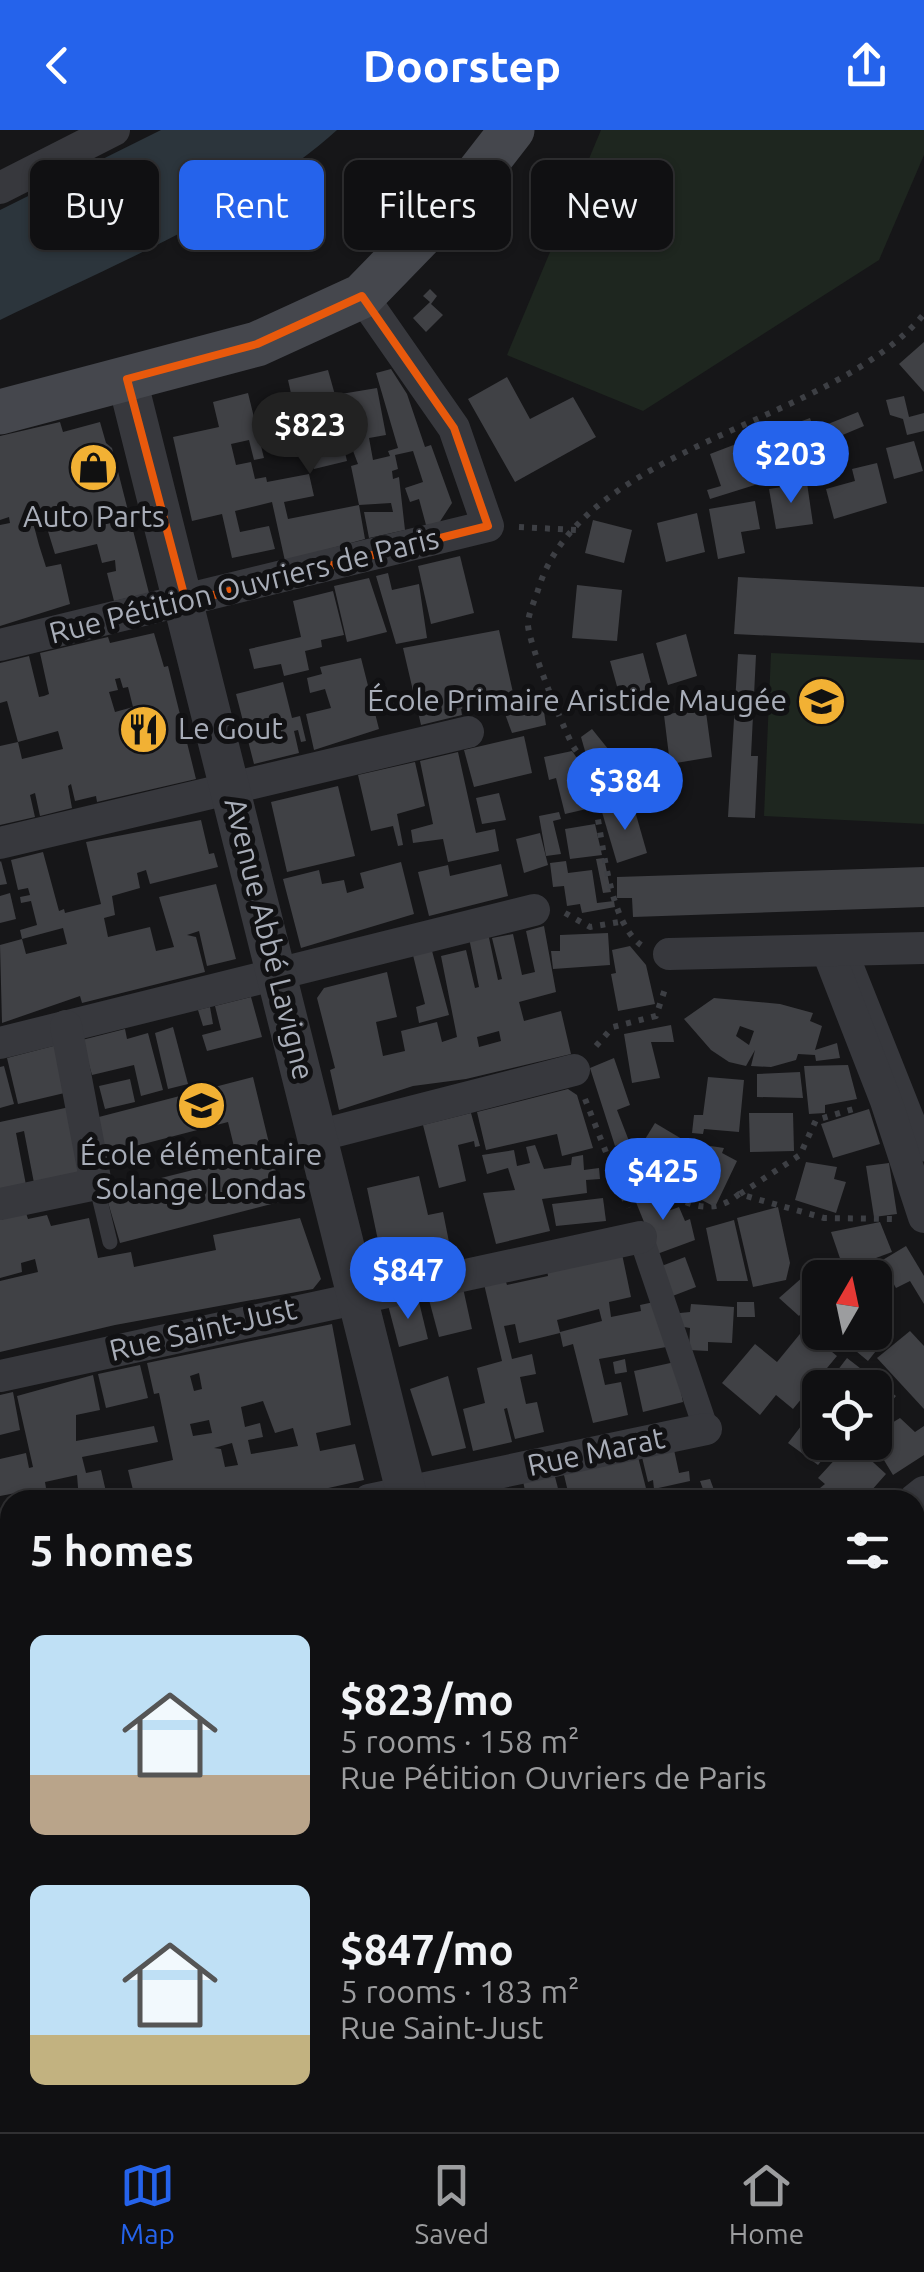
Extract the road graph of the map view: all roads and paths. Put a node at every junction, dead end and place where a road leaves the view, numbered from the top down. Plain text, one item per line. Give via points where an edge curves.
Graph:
1 (512, 130) edge
2 (107, 132) edge
3 (0, 188) edge
4 (362, 296) junction
5 (924, 314) edge
6 (127, 379) junction
7 (0, 412) edge
8 (488, 526) junction
9 (576, 530) junction
10 (186, 602) junction
11 (0, 646) edge
12 (553, 692) junction
13 (468, 732) joint
14 (231, 787) junction
15 (0, 843) edge
16 (534, 910) joint
17 (625, 921) junction
18 (924, 948) edge
19 (669, 954) junction
20 (840, 960) junction
21 (924, 962) edge
22 (278, 973) junction
23 (66, 1026) junction
24 (0, 1043) edge
25 (574, 1070) junction
26 (841, 1111) dead end
27 (318, 1136) junction
28 (924, 1149) edge
29 (616, 1182) junction
30 (96, 1184) junction
31 (739, 1194) junction
32 (0, 1204) edge
33 (924, 1217) edge
34 (641, 1237) junction
35 (110, 1242) dead end
36 (357, 1295) junction
37 (0, 1376) edge
38 (706, 1430) joint
39 (393, 1490) edge
40 (427, 1490) edge

1 - 4 main road via 466,189
2 - 3 street
4 - 6 main road via 257,344
4 - 8 street via 454,428
5 - 9 path via 873,359 819,392 730,427 674,458 609,498
6 - 7 main road
6 - 10 street, Avenue Abbé Lavigne
8 - 9 path
8 - 10 street, Rue Pétition Ouvriers de Paris
9 - 12 path via 547,559 528,625
10 - 11 street, Rue Pétition Ouvriers de Paris
10 - 14 street, Avenue Abbé Lavigne
12 - 13 path via 498,708
12 - 17 path via 570,742 586,765
13 - 14 street
14 - 15 street
14 - 22 street, Avenue Abbé Lavigne
16 - 17 path via 565,913 590,927
16 - 22 street
17 - 19 path via 636,944
18 - 20 street
19 - 20 street
19 - 25 path via 665,1001 656,1016 613,1027
20 - 21 street
20 - 28 street
20 - 33 street
22 - 23 street
22 - 27 street, Avenue Abbé Lavigne
23 - 24 street
23 - 30 street
25 - 27 street
25 - 29 path
26 - 31 path via 816,1120 800,1155
27 - 36 street, Avenue Abbé Lavigne
29 - 31 path via 632,1176 698,1209 723,1208
29 - 34 path
30 - 32 street
30 - 35 lane
31 - 33 path via 824,1218
34 - 36 street, Rue Saint-Just
34 - 38 street
36 - 37 street, Rue Saint-Just
36 - 39 street, Avenue Abbé Lavigne
38 - 40 street, Rue Marat

